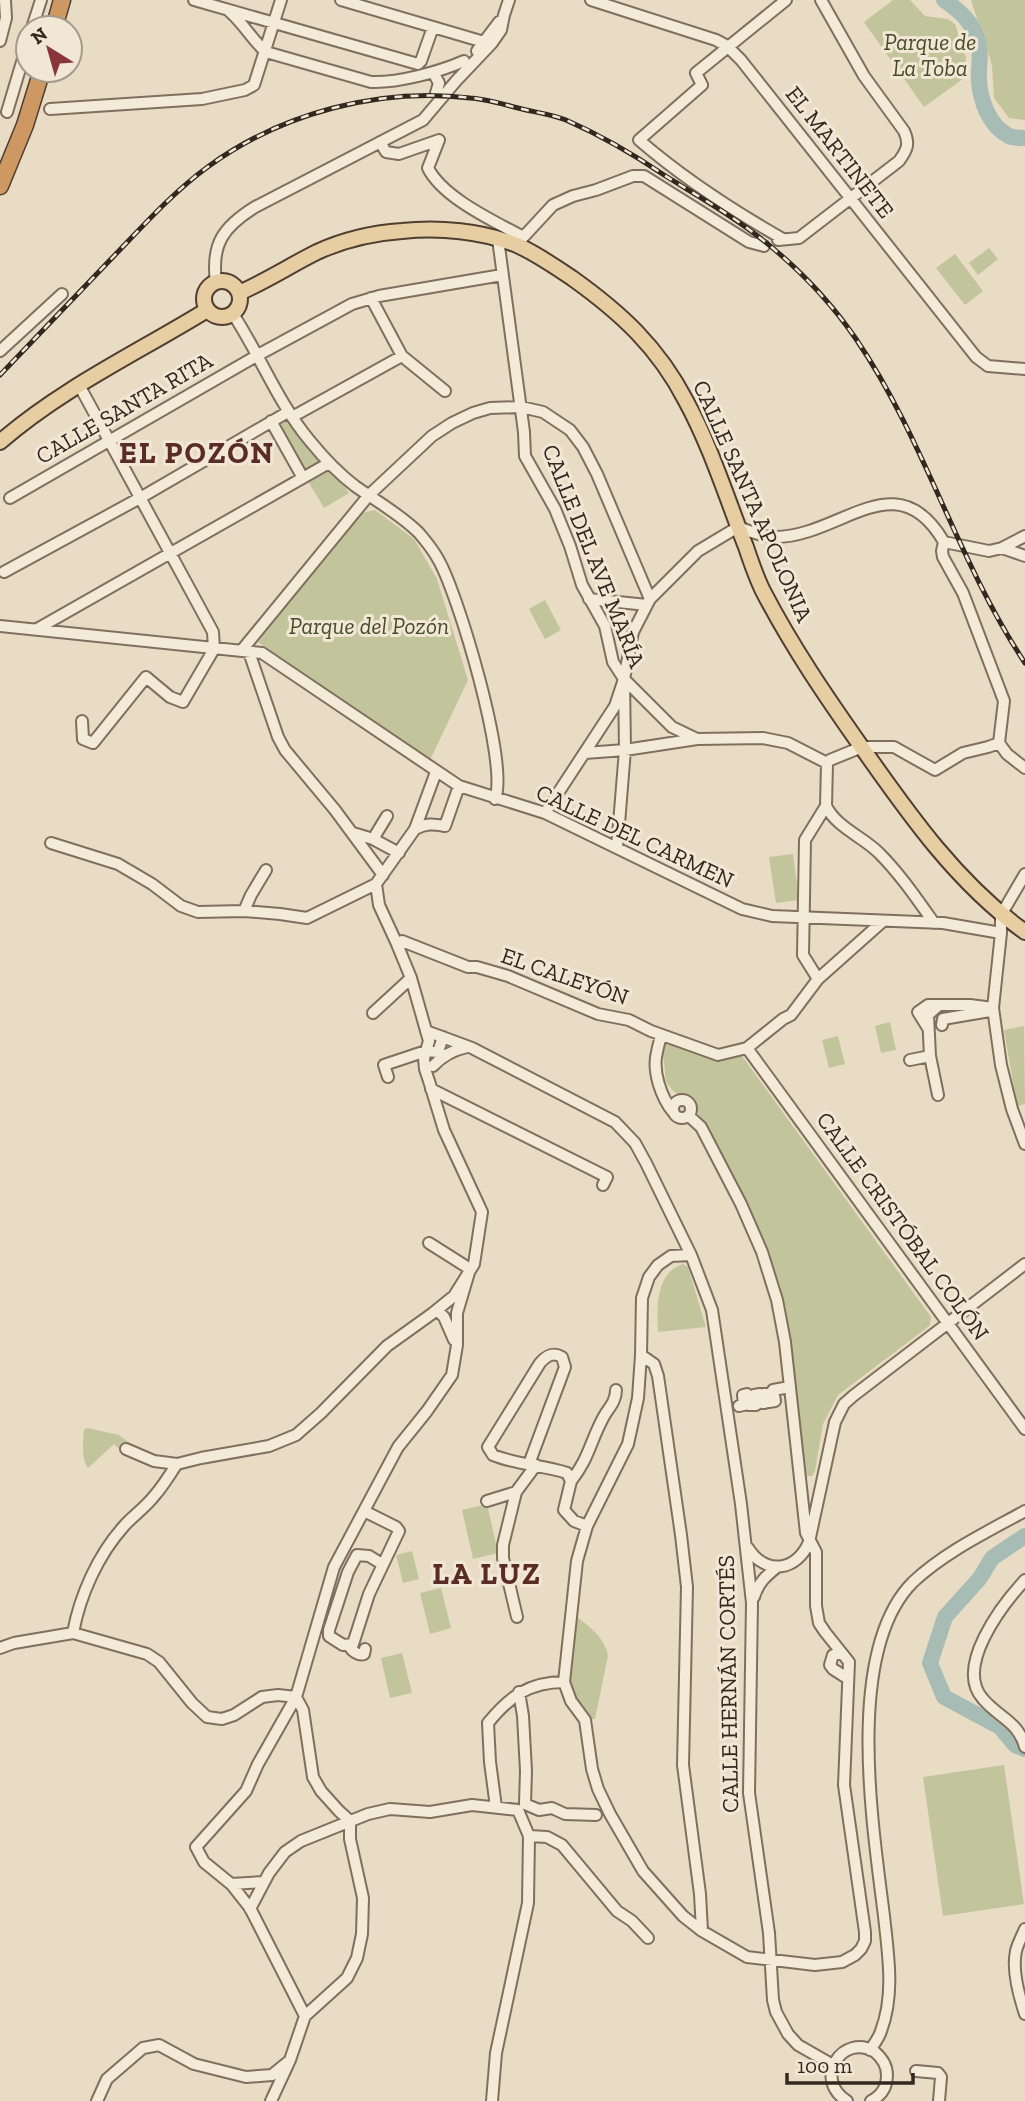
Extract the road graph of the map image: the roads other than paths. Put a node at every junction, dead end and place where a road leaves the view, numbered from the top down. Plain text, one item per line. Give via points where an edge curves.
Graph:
1 (5, 0) edge
2 (194, 0) edge
3 (281, 0) edge
4 (341, 0) edge
5 (509, 0) edge
6 (591, 0) edge
7 (632, 0) edge
8 (786, 0) edge
9 (821, 0) edge
10 (230, 11) junction
11 (629, 12) junction
12 (504, 15) junction
13 (274, 23) junction
14 (433, 27) junction
15 (0, 41) edge
16 (484, 42) junction
17 (727, 46) junction
18 (266, 52) junction
19 (467, 64) junction
20 (434, 72) junction
21 (449, 77) junction
22 (15, 84) edge
23 (38, 84) edge
24 (440, 94) junction
25 (50, 109) dead end
26 (7, 112) edge
27 (380, 142) junction
28 (0, 186) edge
29 (851, 198) junction
30 (498, 239) junction
31 (520, 241) junction
32 (773, 242) junction
33 (502, 275) junction
34 (216, 282) junction
35 (239, 293) junction
36 (62, 294) dead end
37 (370, 298) junction
38 (207, 310) junction
39 (233, 314) junction
40 (0, 351) edge
41 (258, 355) junction
42 (402, 355) junction
43 (1025, 369) edge
44 (79, 385) junction
45 (445, 391) dead end
46 (521, 407) junction
47 (290, 414) junction
48 (271, 422) junction
49 (109, 441) junction
50 (0, 442) edge
51 (329, 463) junction
52 (303, 478) junction
53 (369, 495) junction
54 (10, 498) dead end
55 (140, 498) junction
56 (738, 527) junction
57 (1025, 536) edge
58 (944, 542) junction
59 (1002, 548) junction
60 (170, 554) junction
61 (1025, 556) edge
62 (4, 572) dead end
63 (589, 599) junction
64 (649, 602) junction
65 (0, 626) edge
66 (37, 629) junction
67 (214, 649) junction
68 (245, 651) junction
69 (624, 679) junction
70 (82, 721) dead end
71 (697, 739) junction
72 (999, 743) junction
73 (862, 747) junction
74 (625, 750) junction
75 (585, 753) junction
76 (827, 763) junction
77 (1025, 768) edge
78 (436, 772) junction
79 (459, 786) junction
80 (495, 799) junction
81 (825, 806) junction
82 (545, 813) junction
83 (387, 816) dead end
84 (415, 829) junction
85 (353, 833) junction
86 (373, 839) junction
87 (51, 843) dead end
88 (617, 848) junction
89 (399, 853) junction
90 (266, 870) dead end
91 (1025, 874) edge
92 (380, 879) junction
93 (244, 911) junction
94 (1001, 915) junction
95 (804, 916) junction
96 (883, 922) junction
97 (934, 923) junction
98 (1025, 932) edge
99 (1001, 933) junction
100 (397, 944) junction
101 (411, 978) junction
102 (818, 979) junction
103 (993, 1009) junction
104 (373, 1013) dead end
105 (942, 1025) dead end
106 (426, 1031) junction
107 (661, 1035) junction
108 (443, 1037) junction
109 (467, 1047) junction
110 (747, 1048) junction
111 (429, 1054) junction
112 (930, 1056) junction
113 (910, 1060) dead end
114 (433, 1066) junction
115 (391, 1072) dead end
116 (430, 1085) junction
117 (938, 1095) dead end
118 (1025, 1144) edge
119 (605, 1181) dead end
120 (682, 1237) junction
121 (429, 1243) dead end
122 (691, 1255) junction
123 (671, 1256) junction
124 (1025, 1264) edge
125 (470, 1269) junction
126 (437, 1310) junction
127 (947, 1324) junction
128 (457, 1345) junction
129 (641, 1355) junction
130 (790, 1387) junction
131 (616, 1390) dead end
132 (739, 1406) dead end
133 (1025, 1429) edge
134 (126, 1449) dead end
135 (177, 1464) junction
136 (532, 1465) junction
137 (799, 1478) junction
138 (822, 1480) junction
139 (571, 1481) junction
140 (516, 1492) junction
141 (487, 1500) dead end
142 (364, 1511) junction
143 (1025, 1511) edge
144 (587, 1526) junction
145 (809, 1542) junction
146 (746, 1545) junction
147 (382, 1564) junction
148 (777, 1567) junction
149 (1025, 1580) edge
150 (752, 1608) junction
151 (517, 1617) dead end
152 (73, 1633) junction
153 (349, 1645) junction
154 (0, 1648) edge
155 (365, 1649) dead end
156 (564, 1682) junction
157 (519, 1692) junction
158 (296, 1697) junction
159 (1023, 1737) edge
160 (496, 1807) junction
161 (596, 1815) dead end
162 (351, 1821) junction
163 (529, 1836) junction
164 (263, 1882) junction
165 (231, 1884) junction
166 (250, 1909) junction
167 (1025, 1929) edge
168 (702, 1931) junction
169 (648, 1938) dead end
170 (770, 1959) junction
171 (1025, 2014) edge
172 (305, 2016) junction
173 (870, 2050) junction
174 (290, 2060) junction
175 (833, 2065) junction
176 (916, 2071) dead end
177 (97, 2101) edge
178 (271, 2101) edge
179 (492, 2101) edge
180 (847, 2101) edge
181 (871, 2101) edge
182 (939, 2101) edge

1 - 15 street
2 - 10 street
3 - 13 street
4 - 14 street
5 - 12 street
6 - 11 street, EL MARTINETE
7 - 11 street
8 - 17 street
9 - 29 street via 864,76 908,139 899,162
10 - 13 street
10 - 18 street
11 - 17 street, EL MARTINETE
12 - 16 street
12 - 19 street via 502,30
13 - 14 street via 418,64
13 - 18 street
14 - 16 street
16 - 19 street
17 - 29 street, EL MARTINETE
17 - 32 street via 696,73 702,85 639,140
18 - 20 street via 371,82
18 - 25 street via 254,85 245,90 202,99
19 - 20 street
19 - 21 street
19 - 24 street
20 - 21 street
20 - 24 street
21 - 24 street
22 - 26 street
23 - 28 highway
24 - 27 street via 423,120
27 - 31 street via 386,152 399,154 439,140 428,168 434,181
27 - 34 street via 229,225 216,251
29 - 32 street via 799,239
29 - 43 street, EL MARTINETE via 976,357 988,366
30 - 31 main road, CALLE SANTA APOLONIA
30 - 33 street, CALLE DEL AVE MARÍA
30 - 35 main road, CALLE SANTA APOLONIA via 438,230 359,238 318,252
31 - 32 street via 553,205 644,176 749,242
31 - 56 main road, CALLE SANTA APOLONIA via 645,338 687,402
33 - 37 street, CALLE SANTA RITA
33 - 46 street, CALLE DEL AVE MARÍA
34 - 35 main road via 231,283
34 - 38 main road via 205,292
35 - 39 main road via 239,307
36 - 40 street
37 - 41 street, CALLE SANTA RITA
37 - 42 street
38 - 39 main road via 221,318
38 - 44 main road
39 - 41 street
41 - 47 street
41 - 49 street, CALLE SANTA RITA
42 - 45 street
42 - 47 street
44 - 49 street
44 - 50 main road via 28,417
46 - 53 street via 490,408 452,423
46 - 63 street, CALLE DEL AVE MARÍA via 526,456 555,509
46 - 64 street via 543,412 569,430 583,447
47 - 48 street
47 - 51 street
48 - 52 street
48 - 55 street
49 - 54 street, CALLE SANTA RITA
49 - 55 street
51 - 52 street
51 - 53 street
52 - 60 street
53 - 68 street
53 - 80 street via 418,533 438,559 452,592 495,746 499,781
55 - 60 street
55 - 62 street
56 - 58 street via 766,536 800,534 873,505 899,505 919,511 934,524
56 - 64 street via 698,551
56 - 73 main road, CALLE SANTA APOLONIA via 761,587 789,640
57 - 59 street
58 - 59 street via 989,551
58 - 72 street via 943,557 963,593 1004,701
59 - 61 street
60 - 66 street
60 - 67 street via 213,632
63 - 64 street
63 - 69 street, CALLE DEL AVE MARÍA via 605,625 613,662
64 - 69 street via 633,632
65 - 66 street, CALLE DEL CARMEN
66 - 67 street, CALLE DEL CARMEN
67 - 68 street, CALLE DEL CARMEN
67 - 70 street via 183,702 146,677 93,743 83,739
68 - 78 street, CALLE DEL CARMEN via 262,653
68 - 85 street via 285,750
69 - 71 street via 672,727
69 - 74 street, CALLE DEL AVE MARÍA
69 - 75 street via 615,706
71 - 74 street
71 - 76 street via 763,738 788,743
72 - 73 street via 963,753 935,770 894,747
72 - 77 street
73 - 76 street
73 - 94 main road, CALLE SANTA APOLONIA via 917,825
74 - 75 street
74 - 88 street, CALLE DEL AVE MARÍA
75 - 82 street
76 - 81 street
78 - 79 street, CALLE DEL CARMEN
78 - 84 street
79 - 80 street, CALLE DEL CARMEN
79 - 84 street via 445,826
80 - 82 street, CALLE DEL CARMEN
81 - 95 street via 805,841
81 - 97 street via 831,817 878,851
82 - 88 street, CALLE DEL CARMEN
83 - 86 street
84 - 89 street
85 - 86 street
85 - 92 street
86 - 89 street
87 - 93 street via 118,864 181,906 198,912
88 - 95 street, CALLE DEL CARMEN via 742,909 772,916
89 - 92 street
90 - 93 street
91 - 94 street
92 - 93 street via 307,918
92 - 100 street via 379,905
94 - 98 main road, CALLE SANTA APOLONIA
94 - 99 street
95 - 96 street, CALLE DEL CARMEN
95 - 102 street via 803,955
96 - 97 street, CALLE DEL CARMEN
96 - 102 street
97 - 99 street, CALLE DEL CARMEN
99 - 103 street
100 - 101 street
100 - 107 street, EL CALEYÓN via 402,941 468,967 508,976
101 - 104 street
101 - 106 street
102 - 110 street via 790,1015
103 - 105 street via 943,1019
103 - 112 street via 939,1005 928,1015
103 - 118 street via 1001,1065
106 - 108 street, CALLE HERNÁN CORTÉS
106 - 111 street
107 - 110 street, EL CALEYÓN via 718,1055
107 - 130 street via 656,1070 663,1093 674,1107 681,1099 688,1101 689,1116 701,1127 762,1252 777,1300
108 - 109 street, CALLE HERNÁN CORTÉS
108 - 111 street
109 - 114 street
109 - 120 street, CALLE HERNÁN CORTÉS via 615,1122 635,1143
110 - 127 street, CALLE CRISTÓBAL COLÓN
111 - 114 street
111 - 115 street via 384,1065
111 - 116 street via 425,1069
112 - 113 street
112 - 117 street
114 - 116 street
116 - 119 street
116 - 125 street via 444,1130 482,1212
120 - 122 street, CALLE HERNÁN CORTÉS
120 - 123 street
121 - 125 street
122 - 123 street
122 - 146 street, CALLE HERNÁN CORTÉS via 712,1310
123 - 129 street via 649,1276 642,1298
124 - 127 street
125 - 126 street via 454,1296
125 - 128 street via 457,1313
126 - 128 street
126 - 135 street via 387,1346 296,1435 269,1446
127 - 133 street, CALLE CRISTÓBAL COLÓN
127 - 138 street via 844,1404 835,1422
128 - 142 street via 452,1375 398,1447
129 - 144 street via 628,1444
129 - 168 street via 654,1364 658,1376 687,1587 683,1765
130 - 132 street via 773,1390 775,1401 769,1402 764,1394 762,1403 760,1394 754,1395 756,1405 749,1405 747,1394 743,1395 744,1405
130 - 137 street
131 - 139 street via 616,1399 602,1418 583,1467
134 - 135 street via 154,1461
135 - 152 street via 103,1557 76,1612
136 - 136 street via 565,1367 556,1354 547,1355 540,1363 488,1447 508,1462
136 - 139 street via 567,1473
136 - 140 street
137 - 138 street
137 - 145 street
138 - 145 street
139 - 144 street via 564,1510
140 - 141 street
140 - 151 street via 503,1558
142 - 147 street via 399,1531
142 - 158 street via 334,1567
143 - 173 street via 951,1554 913,1583 895,1604 878,1650 868,1769 890,1988 881,2032
144 - 156 street via 577,1561
145 - 148 street via 797,1561
145 - 170 street via 816,1552 817,1615 825,1633 849,1662 844,1786 865,1941 861,1950 842,1962 816,1965
146 - 148 street via 756,1559
146 - 150 street, CALLE HERNÁN CORTÉS
147 - 153 street
147 - 153 street via 357,1555 348,1572 329,1636
148 - 150 street via 758,1585
149 - 159 street via 989,1629 973,1672 979,1694
150 - 170 street, CALLE HERNÁN CORTÉS via 749,1793
152 - 154 street
152 - 158 street via 147,1654 207,1717 234,1715 262,1697
153 - 155 street via 359,1654
156 - 157 street
156 - 168 street via 585,1720 589,1755 604,1802 643,1871
157 - 160 street via 488,1723
157 - 161 street via 525,1804 539,1810
158 - 162 street via 303,1710 313,1777
158 - 165 street via 246,1791 196,1847 204,1862
160 - 162 street via 472,1805 430,1812 390,1809
160 - 163 street via 518,1810
162 - 164 street via 285,1852
162 - 172 street via 350,1839 363,1898 357,1958 347,1978
163 - 169 street via 547,1837 562,1845 617,1911
163 - 179 street via 528,1903 496,2053
164 - 165 street
164 - 166 street
165 - 166 street
166 - 172 street
167 - 171 street via 1015,1957
168 - 170 street via 747,1957
170 - 175 street, CALLE HERNÁN CORTÉS via 773,2000 781,2024 798,2045
172 - 174 street
173 - 175 street via 845,2051
173 - 181 street via 879,2055 887,2072 883,2091
174 - 177 street via 272,2075 246,2077 194,2064 159,2045 143,2048 107,2079
174 - 178 street
175 - 180 street via 835,2090
176 - 182 street via 938,2073

